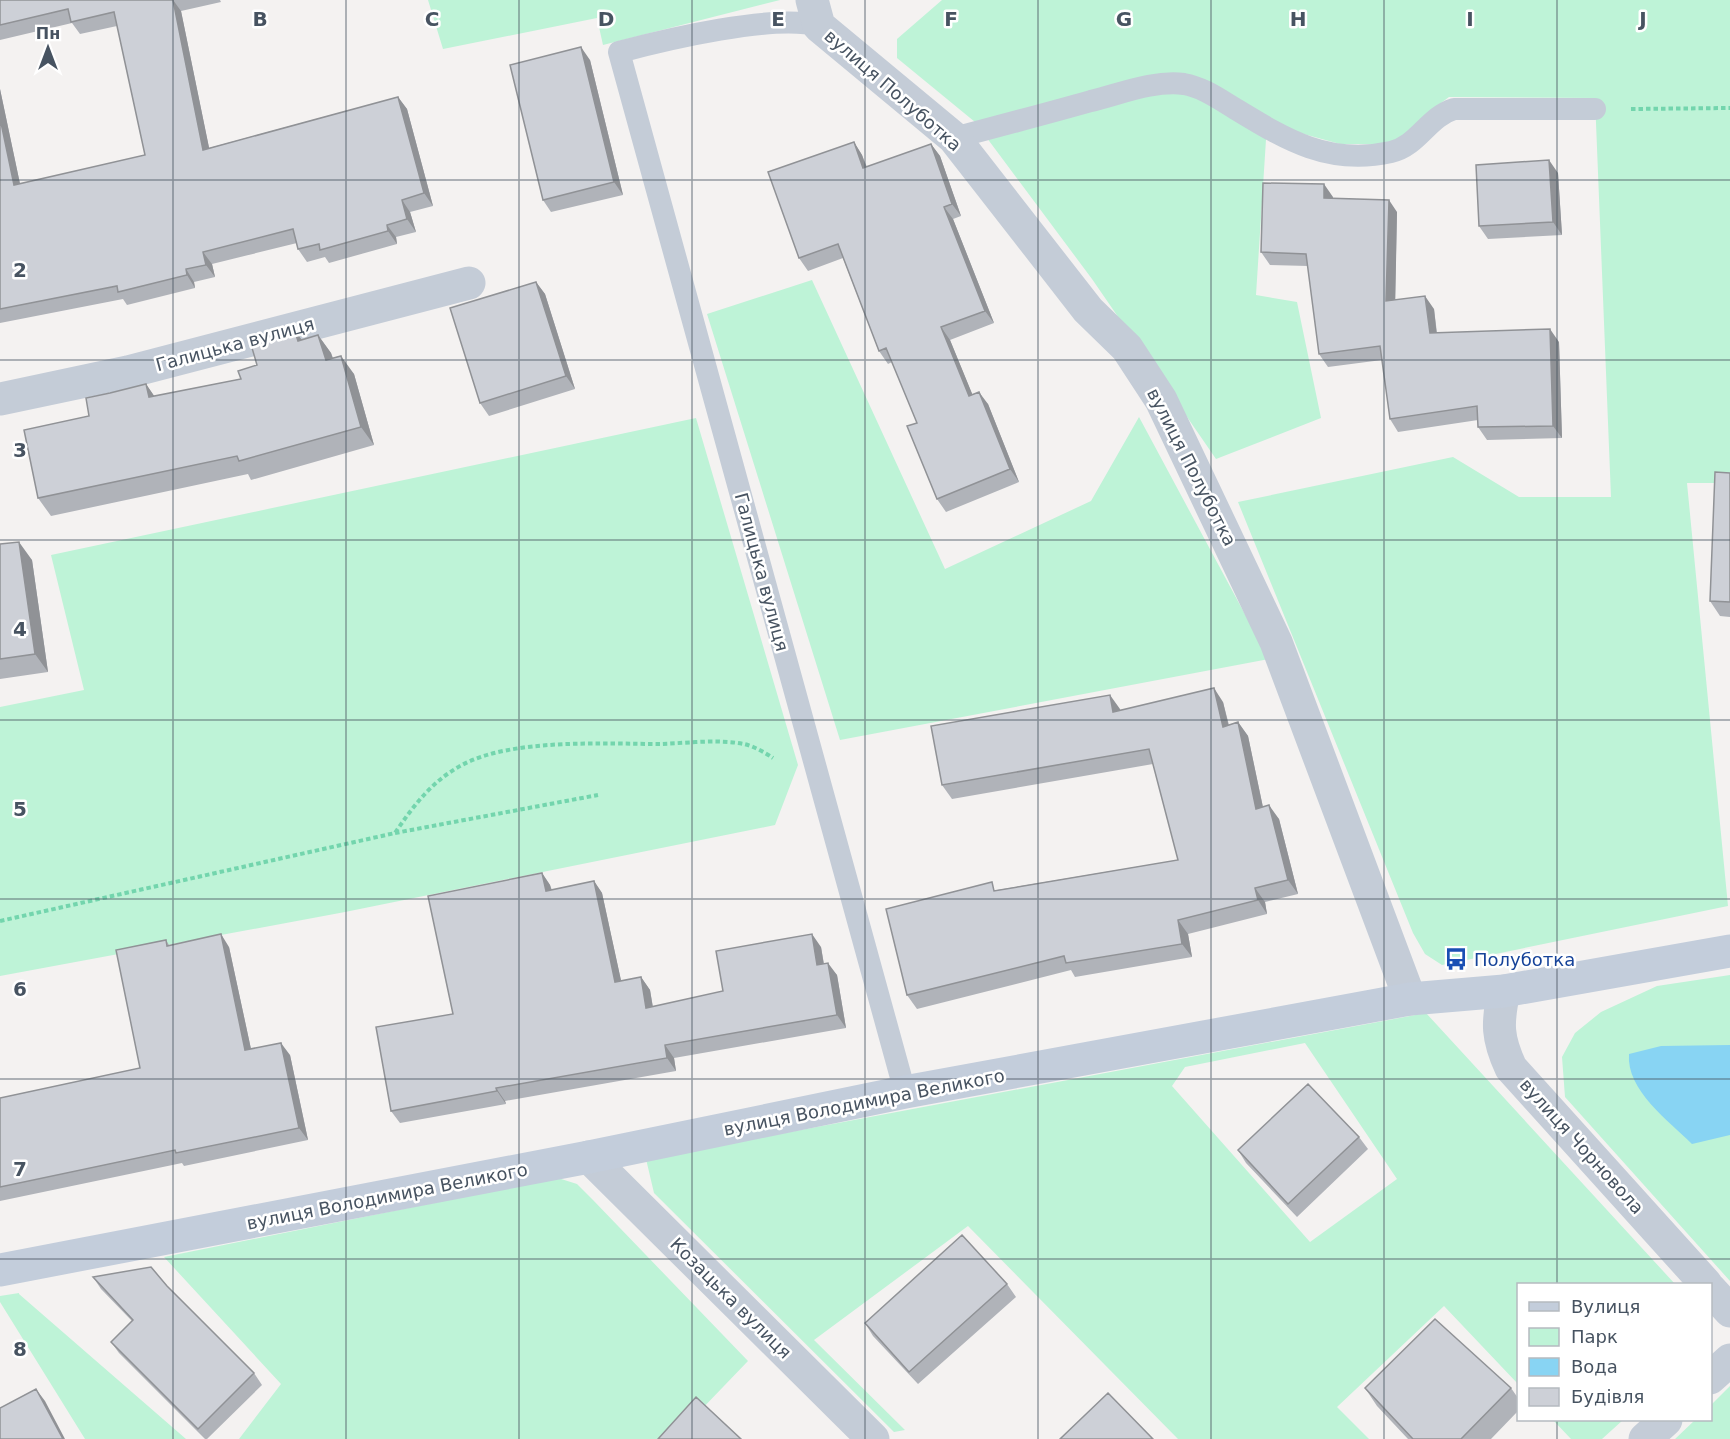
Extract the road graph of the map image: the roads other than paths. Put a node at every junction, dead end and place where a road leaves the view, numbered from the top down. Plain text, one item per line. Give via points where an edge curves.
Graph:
1 (815, 13) edge
2 (1595, 110) road end
3 (954, 138) junction
4 (469, 283) dead end
5 (0, 399) edge
6 (1730, 951) edge
7 (1504, 991) junction
8 (1410, 999) junction
9 (906, 1092) junction
10 (589, 1157) junction
11 (0, 1270) edge
12 (1705, 1283) edge
13 (1712, 1291) edge
14 (1730, 1311) edge
15 (1730, 1360) edge
16 (1712, 1376) edge
17 (1664, 1421) edge
18 (873, 1439) edge
19 (1646, 1439) edge

1 - 3 street, вулиця Полуботка
1 - 9 lane, Галицька вулиця via 803,21 653,43 619,52
2 - 3 lane via 1454,110 1434,118 1418,137 1394,152 1336,155 1288,141 1207,92 1185,84 1146,87
3 - 8 street, вулиця Полуботка via 1088,309 1127,348 1178,433 1276,642
4 - 5 street, Галицька вулиця via 128,372
6 - 7 main road, вулиця Володимира Великого
7 - 8 main road, вулиця Володимира Великого
7 - 12 street, вулиця Чорновола via 1498,1017 1500,1043 1511,1068
8 - 9 main road, вулиця Володимира Великого
9 - 10 main road, вулиця Володимира Великого
10 - 11 main road, вулиця Володимира Великого
10 - 18 street, Козацька вулиця
13 - 14 street
15 - 16 street
17 - 19 street

